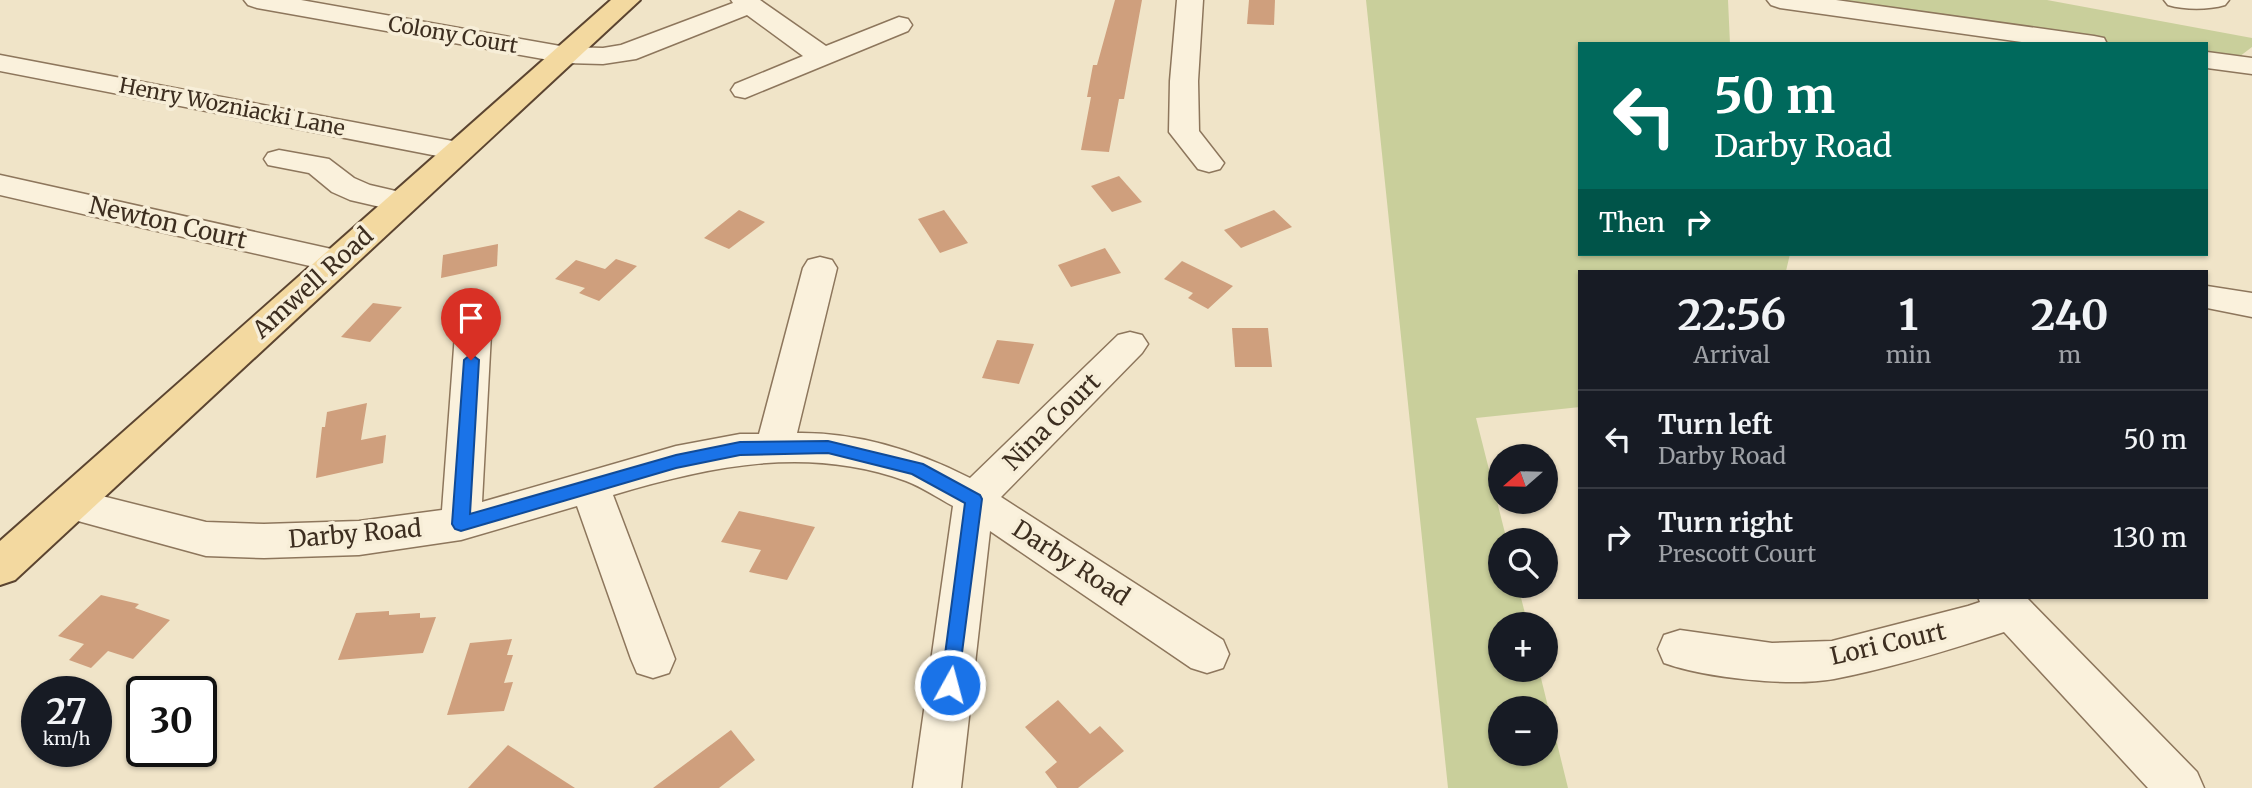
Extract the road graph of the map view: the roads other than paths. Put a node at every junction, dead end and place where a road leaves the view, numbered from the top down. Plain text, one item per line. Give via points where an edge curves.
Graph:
1 (628, 0) edge
2 (1190, 0) edge
3 (1780, 0) edge
4 (2177, 0) edge
5 (2216, 0) edge
6 (268, 1) edge
7 (747, 3) edge
8 (899, 24) dead end
9 (2080, 42) edge
10 (566, 55) junction
11 (823, 57) junction
12 (2208, 60) edge
13 (2, 64) edge
14 (2252, 66) edge
15 (745, 90) dead end
16 (458, 151) junction
17 (279, 159) dead end
18 (1209, 163) dead end
19 (0, 185) edge
20 (402, 202) junction
21 (336, 261) junction
22 (820, 268) dead end
23 (2208, 297) edge
24 (2252, 304) edge
25 (473, 334) dead end
26 (1130, 344) dead end
27 (775, 447) junction
28 (590, 487) junction
29 (974, 499) junction
30 (70, 504) junction
31 (461, 524) junction
32 (0, 567) edge
33 (2005, 604) edge
34 (1680, 649) dead end
35 (1207, 654) dead end
36 (653, 659) dead end
37 (937, 788) edge
38 (2180, 788) edge

1 - 10 main road, Amwell Road
2 - 18 street via 1184,132
3 - 9 street
4 - 5 street
6 - 10 street, Colony Court
7 - 10 street, Colony Court via 626,53
7 - 11 street
8 - 11 street
10 - 16 main road, Amwell Road
11 - 15 street
12 - 14 street
13 - 16 street, Henry Wozniacki Lane
16 - 20 main road, Amwell Road
17 - 20 street via 318,165 343,186
19 - 21 street, Newton Court
20 - 21 main road, Amwell Road
21 - 30 main road, Amwell Road
22 - 27 street
23 - 24 street
25 - 31 street
26 - 29 street, Nina Court
27 - 28 street, Darby Road via 676,461
27 - 29 street, Darby Road via 828,447 917,469
28 - 31 street, Darby Road
28 - 36 street
29 - 35 street, Darby Road
29 - 37 street
30 - 31 street, Darby Road via 218,539 359,538
30 - 32 main road, Amwell Road
33 - 34 street, Lori Court via 1968,625 1832,660 1772,662
33 - 38 street

